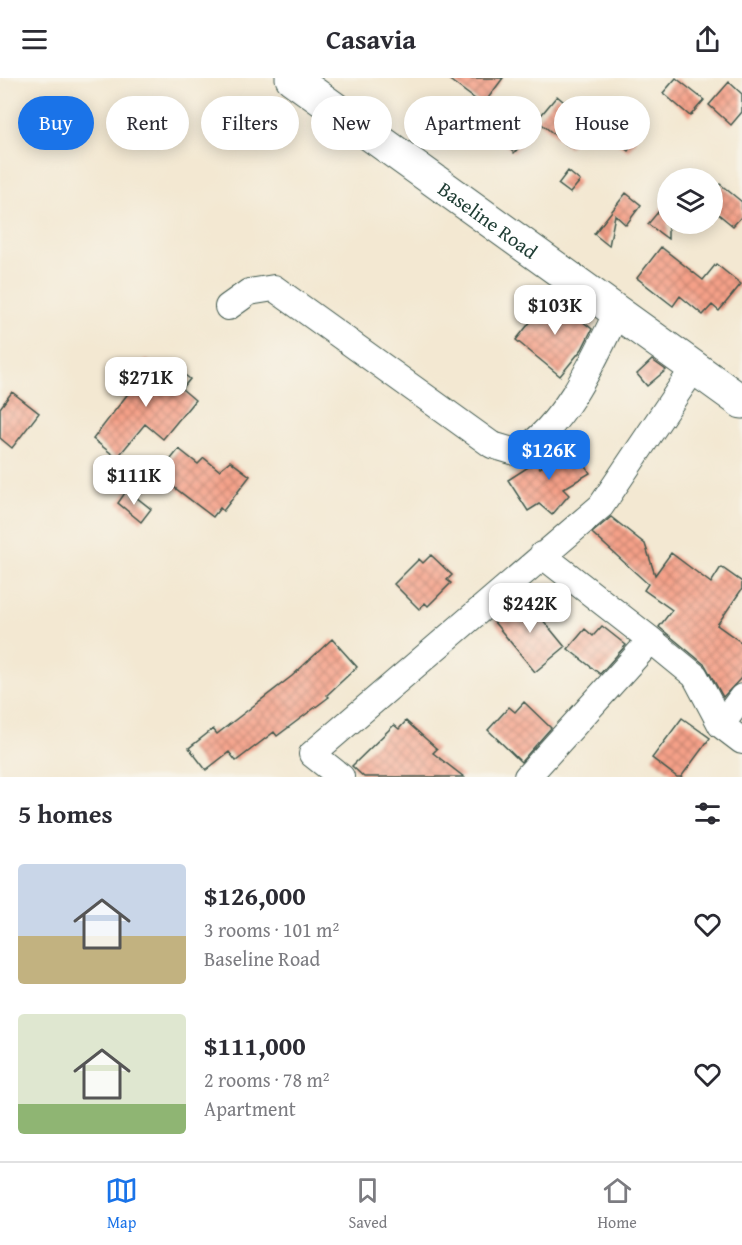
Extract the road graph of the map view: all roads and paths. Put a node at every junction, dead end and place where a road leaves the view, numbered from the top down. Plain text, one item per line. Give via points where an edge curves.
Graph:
1 (292, 78) edge
2 (228, 307) dead end
3 (617, 312) junction
4 (694, 368) junction
5 (742, 402) edge
6 (542, 555) junction
7 (651, 640) junction
8 (742, 697) edge
9 (721, 726) junction
10 (742, 741) edge
11 (341, 777) edge
12 (527, 777) edge

1 - 3 main road, Baseline Road
2 - 3 street via 249,292 274,288 492,444 519,453 537,441 585,378
3 - 4 main road, Baseline Road
4 - 5 main road, Baseline Road
4 - 6 street via 601,506
6 - 7 street
6 - 11 street via 312,754
7 - 9 street via 695,676
7 - 12 street
8 - 9 street
9 - 10 street

